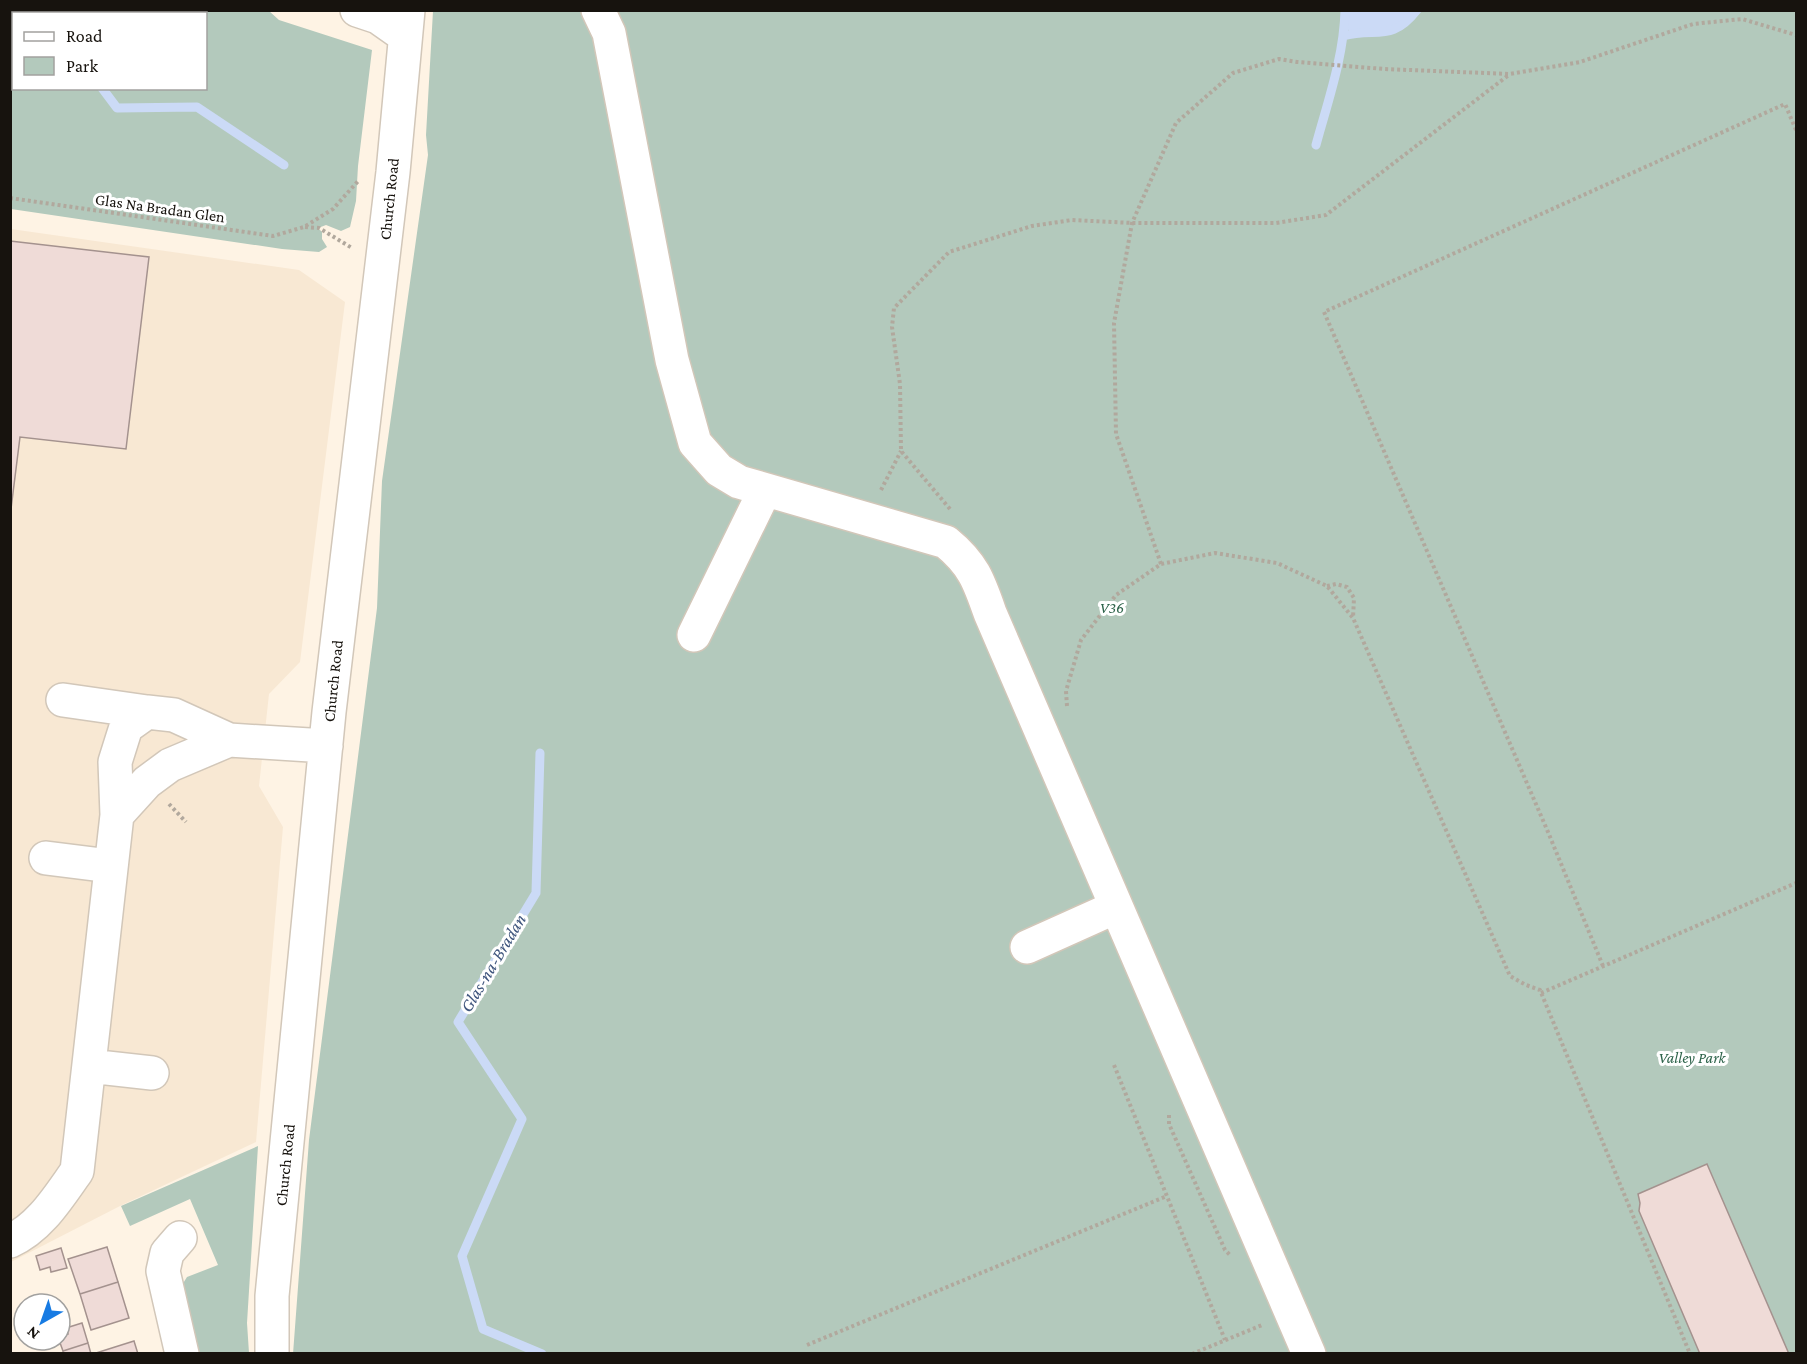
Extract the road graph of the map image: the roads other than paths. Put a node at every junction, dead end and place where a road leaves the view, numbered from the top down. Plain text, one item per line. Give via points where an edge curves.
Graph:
1 (357, 10) edge
2 (598, 10) edge
3 (407, 23) edge
4 (765, 490) junction
5 (694, 635) dead end
6 (63, 700) dead end
7 (147, 712) junction
8 (229, 740) junction
9 (326, 746) junction
10 (117, 815) junction
11 (46, 858) dead end
12 (110, 866) junction
13 (1116, 906) junction
14 (1027, 947) dead end
15 (89, 1066) junction
16 (152, 1073) dead end
17 (180, 1238) dead end
18 (10, 1240) edge
19 (182, 1353) edge
20 (272, 1353) edge
21 (1309, 1353) edge

1 - 3 street
2 - 4 street via 609,33 672,360 695,443 718,470
3 - 9 street, Church Road
4 - 5 street
4 - 13 street via 946,542 962,555 979,581
6 - 7 street
7 - 8 street via 174,715
7 - 10 street via 126,727 115,762
8 - 9 street
8 - 10 street via 170,765 147,782
9 - 20 street, Church Road via 272,1296
10 - 12 street
11 - 12 street
12 - 15 street
13 - 14 street
13 - 21 street
15 - 16 street
15 - 18 street via 77,1171 26,1234
17 - 19 street via 167,1253 163,1271

